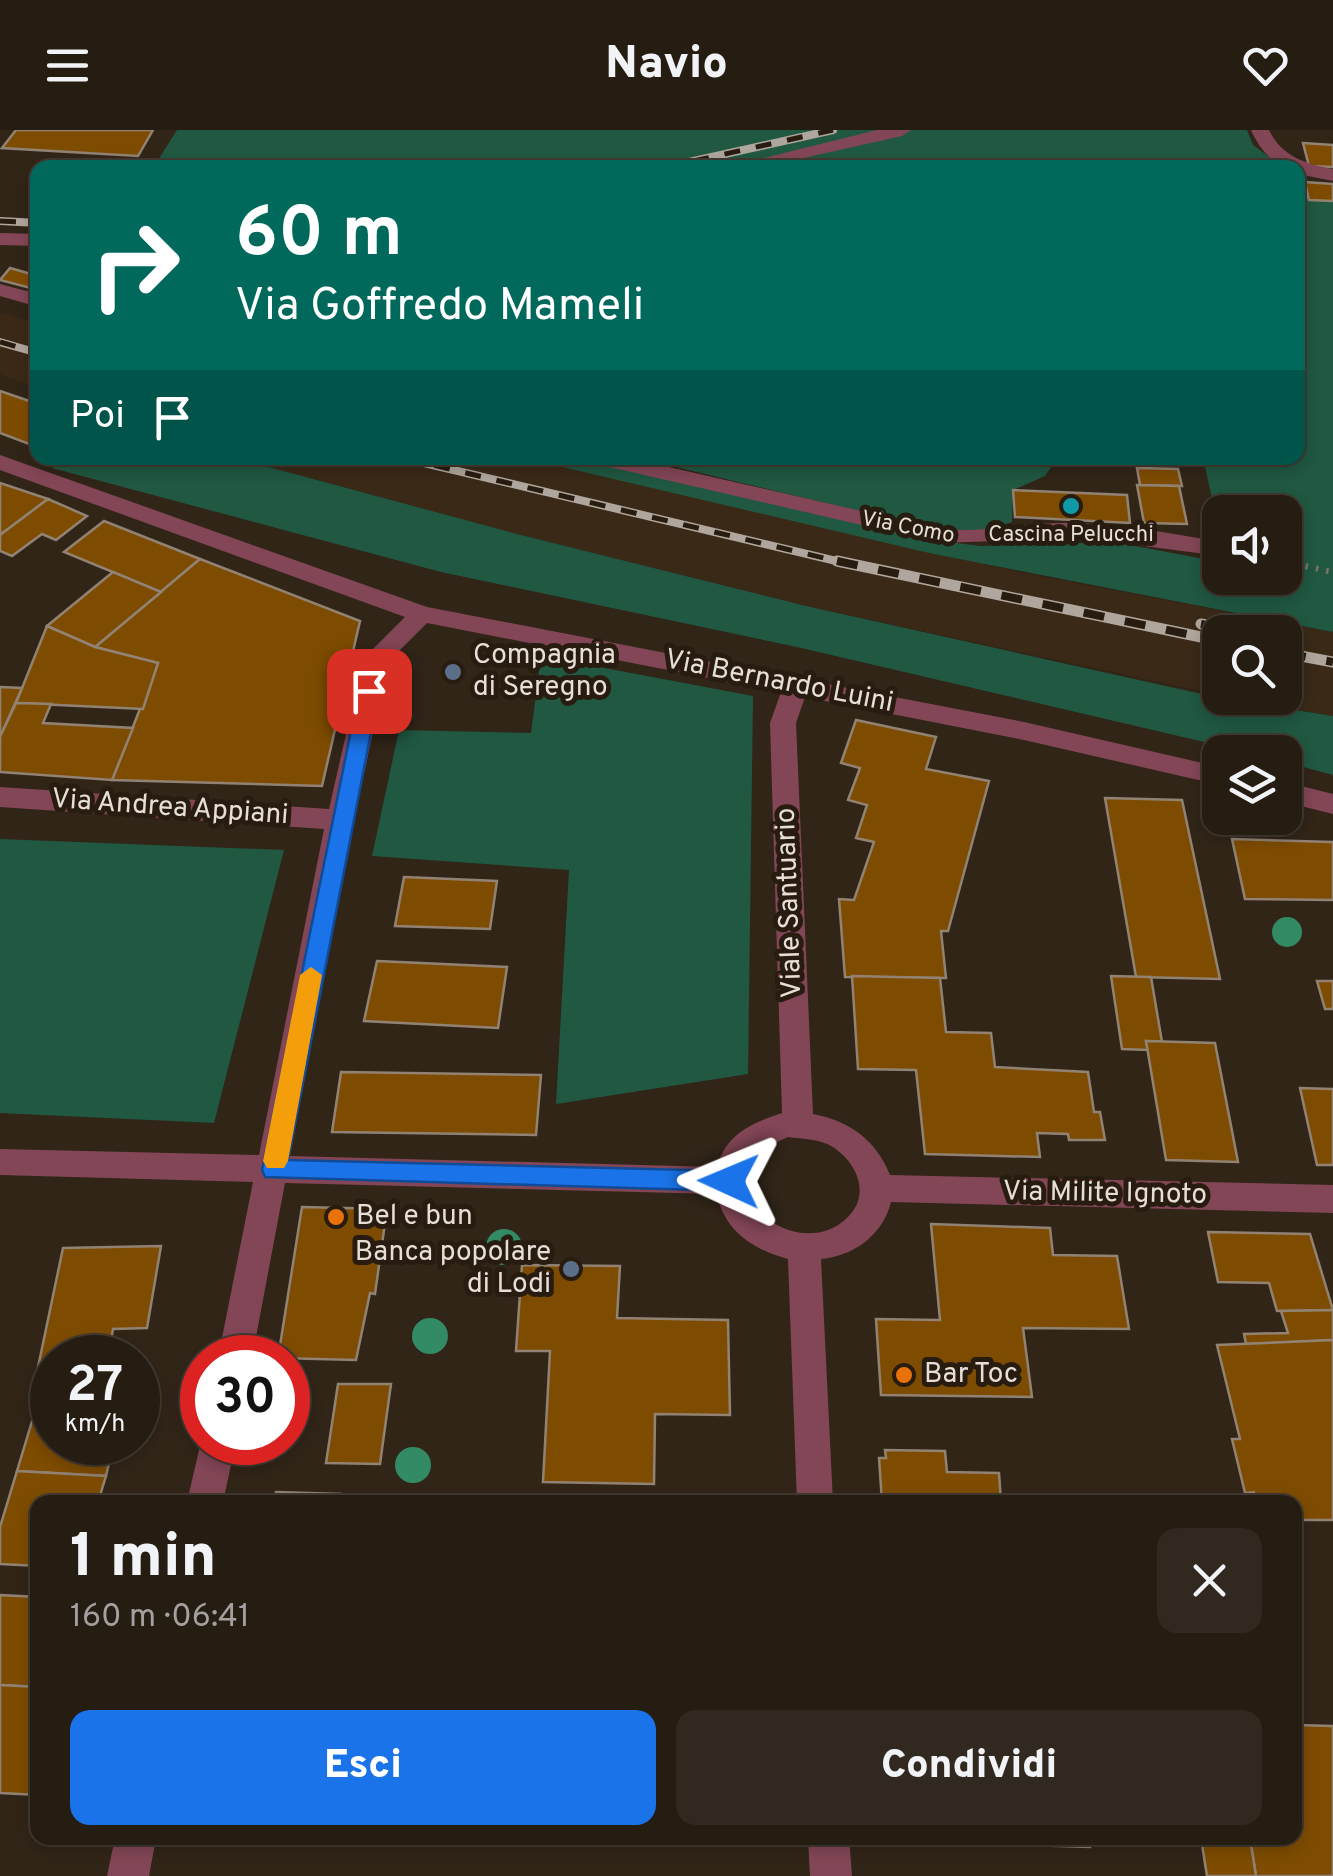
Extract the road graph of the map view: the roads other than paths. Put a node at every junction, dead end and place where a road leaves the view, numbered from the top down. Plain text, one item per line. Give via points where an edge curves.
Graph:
1 (902, 130) edge
2 (1260, 130) edge
3 (768, 160) edge
4 (1287, 160) edge
5 (1305, 169) edge
6 (1333, 174) edge
7 (0, 239) edge
8 (30, 240) edge
9 (0, 290) edge
10 (30, 299) edge
11 (0, 462) edge
12 (631, 465) edge
13 (1202, 547) edge
14 (422, 614) junction
15 (796, 685) junction
16 (1202, 772) edge
17 (1302, 796) edge
18 (0, 797) edge
19 (1333, 804) edge
20 (340, 820) junction
21 (798, 1124) junction
22 (0, 1162) edge
23 (274, 1170) junction
24 (729, 1181) junction
25 (877, 1188) junction
26 (1333, 1199) edge
27 (804, 1247) junction
28 (240, 1335) edge
29 (213, 1465) edge
30 (207, 1495) edge
31 (815, 1495) edge
32 (135, 1845) edge
33 (830, 1845) edge
34 (128, 1876) edge
35 (831, 1876) edge

1 - 3 street
2 - 4 street
5 - 6 street
7 - 8 street
9 - 10 street
11 - 14 street, Via Bernardo Luini
12 - 13 street, Via Como via 940,536 983,539 1064,530
14 - 15 street, Via Bernardo Luini
14 - 20 street via 376,659
15 - 16 street, Via Bernardo Luini
15 - 21 street, Viale Santuario via 783,724
17 - 19 street
18 - 20 street, Via Andrea Appiani
20 - 23 street
21 - 24 street via 747,1142
21 - 25 street via 834,1130 860,1148
22 - 23 street
23 - 24 street
23 - 28 street
24 - 27 street via 733,1204 750,1227
25 - 26 street, Via Milite Ignoto
25 - 27 street via 870,1213 852,1234
27 - 31 street
29 - 30 street
32 - 34 street
33 - 35 street

